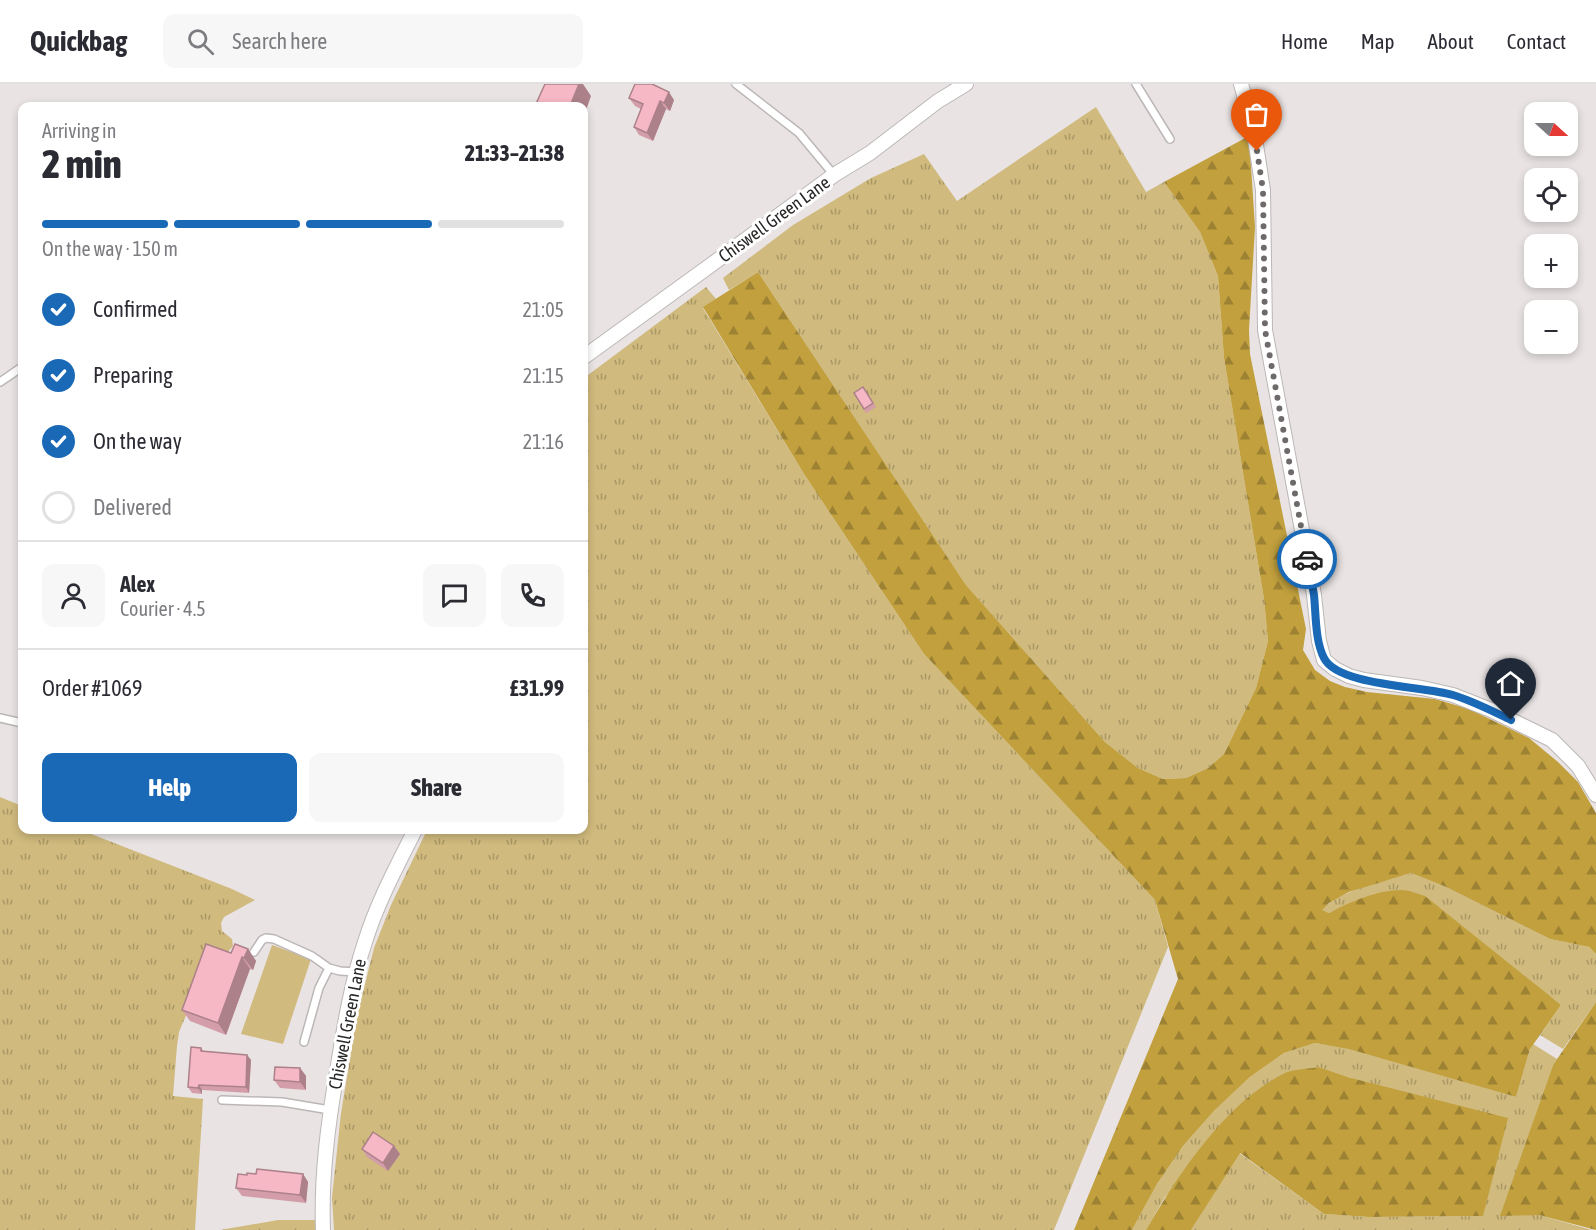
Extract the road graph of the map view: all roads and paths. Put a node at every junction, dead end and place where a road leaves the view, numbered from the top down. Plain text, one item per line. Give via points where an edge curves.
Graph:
1 (736, 84) edge
2 (966, 84) edge
3 (1136, 84) edge
4 (1241, 84) edge
5 (1170, 139) dead end
6 (834, 175) junction
7 (588, 354) edge
8 (18, 370) edge
9 (0, 382) edge
10 (0, 718) edge
11 (18, 722) edge
12 (1596, 795) edge
13 (413, 834) edge
14 (254, 952) dead end
15 (329, 968) junction
16 (356, 972) junction
17 (304, 1042) dead end
18 (222, 1100) dead end
19 (330, 1110) junction
20 (323, 1230) edge

1 - 6 lane via 799,134
2 - 6 street, Chiswell Green Lane
3 - 5 lane
4 - 12 street via 1263,190 1265,330 1324,660 1349,676 1453,695 1552,740 1578,766
6 - 7 street, Chiswell Green Lane
8 - 9 lane
10 - 11 lane
13 - 16 street, Chiswell Green Lane via 381,898
14 - 15 lane via 262,940 274,939
15 - 16 lane
15 - 17 lane via 319,988
16 - 19 street, Chiswell Green Lane
18 - 19 lane via 282,1102
19 - 20 street, Chiswell Green Lane via 324,1157

